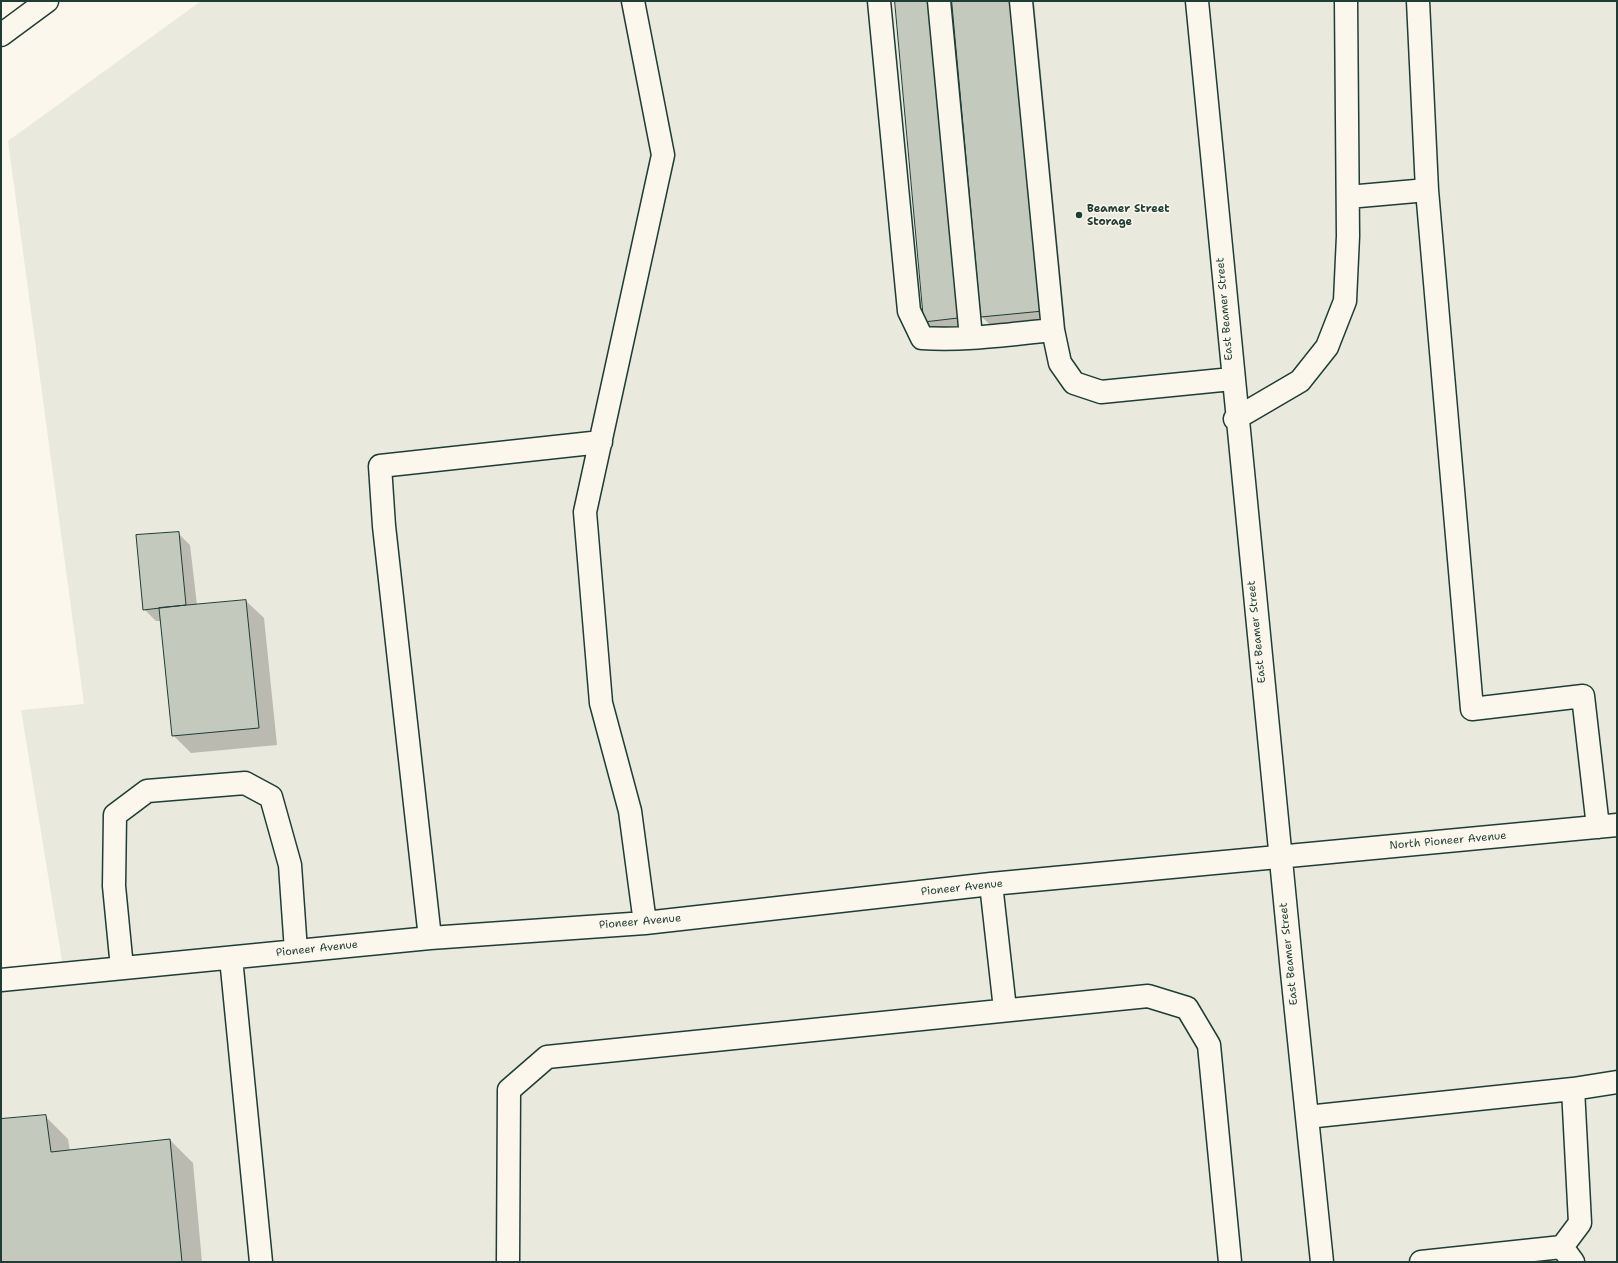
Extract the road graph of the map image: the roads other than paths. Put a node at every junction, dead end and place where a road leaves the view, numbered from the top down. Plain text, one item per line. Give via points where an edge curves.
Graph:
1 (47, 1) edge
2 (633, 1) edge
3 (879, 1) edge
4 (939, 1) edge
5 (1021, 1) edge
6 (1197, 1) edge
7 (1346, 1) edge
8 (1418, 1) edge
9 (1, 35) edge
10 (1427, 190) junction
11 (1348, 197) junction
12 (1053, 330) junction
13 (972, 338) junction
14 (1232, 379) junction
15 (1235, 419) junction
16 (601, 442) junction
17 (1608, 826) edge
18 (1279, 857) junction
19 (991, 884) junction
20 (645, 923) junction
21 (430, 938) junction
22 (296, 951) junction
23 (231, 958) junction
24 (122, 968) junction
25 (1, 980) edge
26 (1004, 1010) junction
27 (1617, 1082) edge
28 (1573, 1089) junction
29 (1307, 1116) junction
30 (1567, 1254) edge
31 (261, 1262) edge
32 (508, 1262) edge
33 (1230, 1262) edge
34 (1322, 1262) edge
35 (1421, 1262) edge

1 - 9 main road
2 - 16 main road via 663,154
3 - 13 main road via 909,311 922,338
4 - 13 main road
5 - 12 main road
6 - 14 main road, East Beamer Street
7 - 11 main road
8 - 10 main road
10 - 11 main road
10 - 17 main road via 1472,709 1583,696
11 - 15 main road via 1345,301 1327,347 1300,381
12 - 13 main road
12 - 14 main road via 1060,363 1074,383 1100,392
14 - 15 main road, East Beamer Street
15 - 18 main road, East Beamer Street
16 - 20 main road via 585,512 601,703 630,811
16 - 21 main road via 380,466 384,526
17 - 18 main road, North Pioneer Avenue
18 - 19 main road, Pioneer Avenue
18 - 29 main road, East Beamer Street
19 - 20 main road, Pioneer Avenue
19 - 26 main road
20 - 21 main road, Pioneer Avenue
21 - 22 main road, Pioneer Avenue
22 - 23 main road, Pioneer Avenue
22 - 24 main road via 290,865 271,797 245,784 147,791 115,815 114,886
23 - 24 main road, Pioneer Avenue
23 - 31 main road
24 - 25 main road, Pioneer Avenue
26 - 32 main road via 547,1057 509,1090
26 - 33 main road via 1148,996 1187,1008 1209,1044
27 - 28 main road
28 - 29 main road
28 - 30 main road via 1580,1223
29 - 34 main road, East Beamer Street
30 - 35 main road

